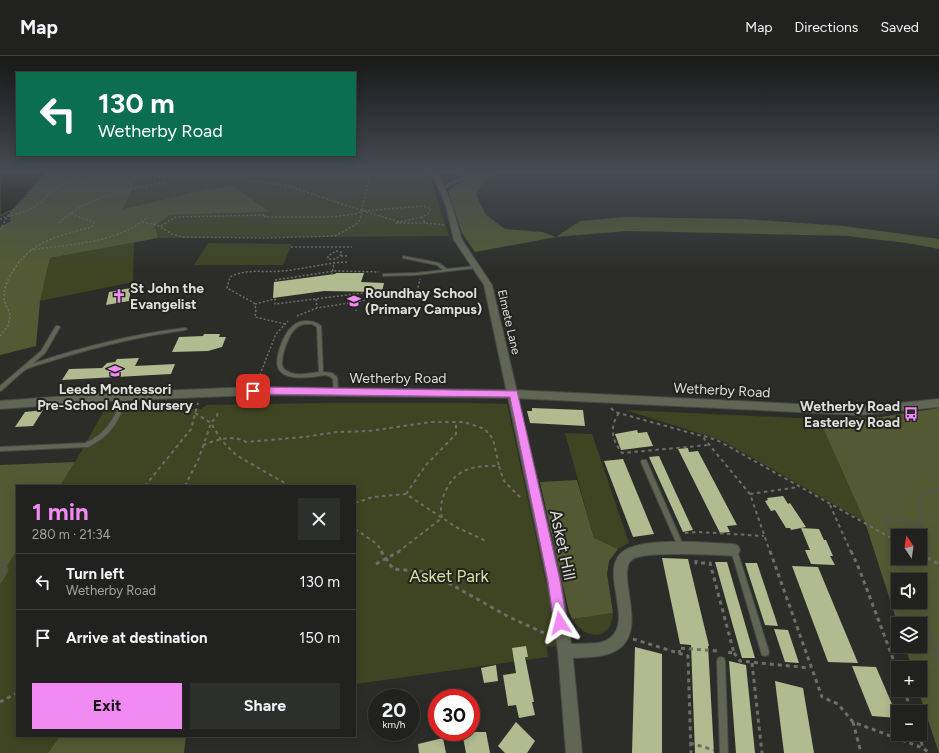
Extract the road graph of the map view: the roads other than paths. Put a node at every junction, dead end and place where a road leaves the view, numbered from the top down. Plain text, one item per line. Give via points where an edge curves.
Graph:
1 (448, 205) edge
2 (404, 257) dead end
3 (476, 267) junction
4 (447, 271) junction
5 (384, 275) road end
6 (58, 327) dead end
7 (185, 329) dead end
8 (24, 368) junction
9 (321, 374) junction
10 (0, 389) edge
11 (336, 391) junction
12 (513, 394) junction
13 (127, 396) junction
14 (939, 403) edge
15 (0, 405) edge
16 (0, 449) edge
17 (644, 462) dead end
18 (687, 548) junction
19 (734, 550) joint
20 (565, 652) junction
21 (765, 652) dead end
22 (720, 661) dead end
23 (574, 753) edge
24 (724, 753) edge

1 - 3 street, Elmete Lane via 458,240
2 - 4 lane via 438,264
3 - 4 lane
3 - 12 street, Elmete Lane via 488,285
4 - 5 lane
6 - 8 lane via 43,352
7 - 8 lane via 99,344
8 - 10 lane
9 - 9 lane via 294,376 287,374 279,365 279,359 294,326 308,322 319,326
9 - 11 lane via 329,373 334,376
11 - 12 street, Wetherby Road
11 - 13 street, Wetherby Road via 240,391
12 - 14 street, Wetherby Road via 859,411
12 - 20 street, Asket Hill via 554,581
13 - 15 street, Wetherby Road
13 - 16 lane via 107,433 86,446
17 - 18 lane via 675,534
18 - 19 street
18 - 20 street via 639,550 625,558 620,572 626,626 622,636 615,644 605,648
19 - 21 lane
20 - 23 street, Asket Hill
22 - 24 lane

